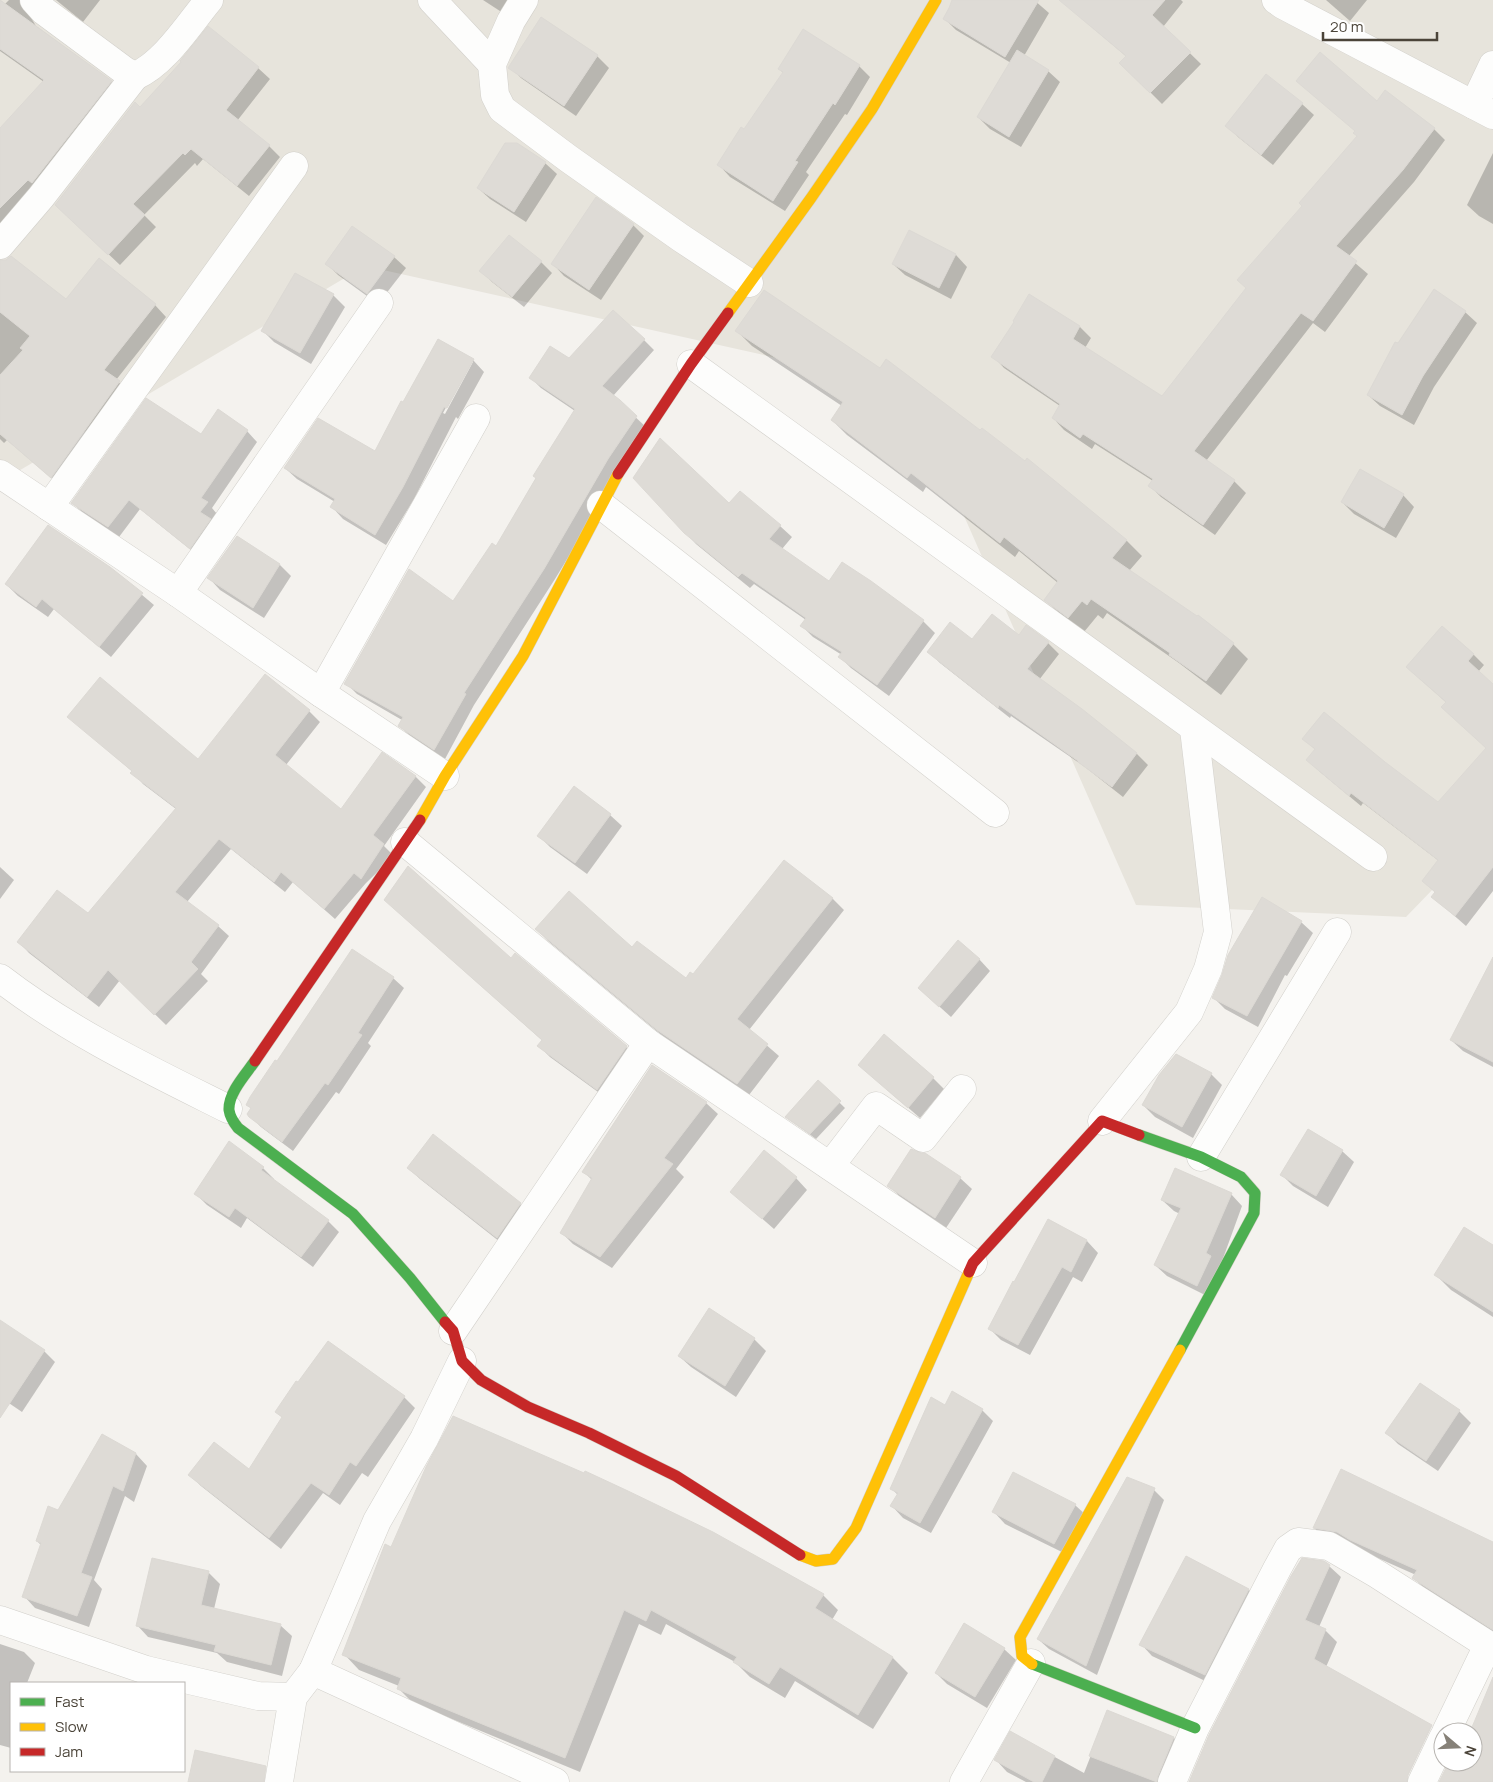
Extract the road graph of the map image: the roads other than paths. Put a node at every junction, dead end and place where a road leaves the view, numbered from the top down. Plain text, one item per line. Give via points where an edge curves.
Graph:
1 (34, 0) edge
2 (210, 0) edge
3 (432, 0) edge
4 (524, 0) edge
5 (936, 0) edge
6 (1276, 0) edge
7 (492, 64) junction
8 (1493, 64) edge
9 (135, 76) junction
10 (1483, 110) edge
11 (294, 166) dead end
12 (0, 245) edge
13 (749, 282) junction
14 (379, 303) dead end
15 (691, 364) junction
16 (476, 418) dead end
17 (0, 474) edge
18 (601, 505) junction
19 (49, 507) junction
20 (178, 593) junction
21 (321, 693) junction
22 (1194, 729) junction
23 (445, 776) junction
24 (995, 813) dead end
25 (405, 842) junction
26 (1373, 857) dead end
27 (1338, 932) dead end
28 (0, 978) edge
29 (648, 1043) junction
30 (962, 1089) dead end
31 (228, 1109) junction
32 (1102, 1121) junction
33 (1201, 1157) junction
34 (830, 1166) junction
35 (973, 1263) junction
36 (453, 1331) junction
37 (462, 1361) junction
38 (0, 1620) edge
39 (1490, 1639) edge
40 (1030, 1663) junction
41 (313, 1671) junction
42 (294, 1698) junction
43 (1451, 1722) edge
44 (1195, 1728) junction
45 (1433, 1759) edge
46 (279, 1782) edge
47 (555, 1782) edge
48 (964, 1782) edge
49 (1172, 1782) edge
50 (1422, 1782) edge

1 - 9 street via 44,11
2 - 9 street via 158,63
3 - 7 street
4 - 7 street
5 - 13 street via 872,108
6 - 10 street
7 - 13 street via 495,95 502,109 568,159
8 - 10 street
9 - 12 street
11 - 19 street
13 - 15 street
14 - 20 street
15 - 18 street via 621,468
15 - 22 street
16 - 21 street
17 - 19 street
18 - 23 street via 523,656
18 - 24 street
19 - 20 street
20 - 21 street
21 - 23 street
22 - 26 street
22 - 32 street via 1218,932 1208,968 1189,1012
23 - 25 street
25 - 29 street
25 - 31 street via 236,1089
27 - 33 street
28 - 31 street via 104,1047
29 - 34 street
29 - 36 street
30 - 34 street via 923,1138 876,1106
31 - 36 street via 238,1128 353,1214
32 - 33 street
32 - 35 street
33 - 40 street via 1240,1177 1255,1193 1254,1213 1020,1637 1022,1656
34 - 35 street
35 - 37 street via 856,1528 833,1559 816,1562 796,1554 676,1476 528,1407 481,1380
36 - 37 street
37 - 41 street via 424,1439 378,1521
38 - 42 street via 146,1670 258,1696
39 - 43 street
39 - 44 street via 1330,1546 1298,1542 1288,1549
40 - 44 street
40 - 48 street
41 - 42 street
41 - 47 street
42 - 46 street
44 - 49 street
45 - 50 street

